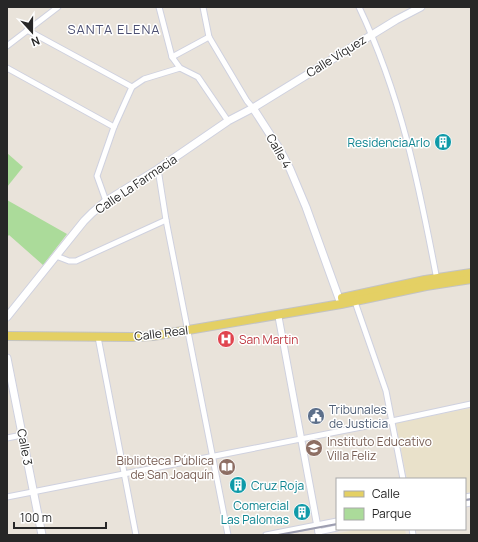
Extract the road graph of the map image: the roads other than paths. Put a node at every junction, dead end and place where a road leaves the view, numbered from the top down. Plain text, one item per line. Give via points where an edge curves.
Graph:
1 (58, 7) edge
2 (157, 7) edge
3 (202, 7) edge
4 (359, 7) edge
5 (421, 7) edge
6 (27, 30) junction
7 (372, 34) junction
8 (208, 37) junction
9 (7, 46) edge
10 (172, 57) junction
11 (7, 68) edge
12 (180, 68) junction
13 (132, 87) junction
14 (252, 108) junction
15 (228, 121) junction
16 (114, 127) junction
17 (158, 169) junction
18 (106, 201) junction
19 (166, 220) junction
20 (56, 256) junction
21 (471, 273) edge
22 (471, 279) edge
23 (437, 281) junction
24 (354, 298) junction
25 (340, 302) junction
26 (278, 314) junction
27 (7, 317) edge
28 (188, 330) junction
29 (7, 336) edge
30 (98, 336) junction
31 (7, 358) edge
32 (471, 404) edge
33 (392, 421) junction
34 (22, 435) junction
35 (7, 438) edge
36 (301, 439) junction
37 (213, 457) junction
38 (124, 475) junction
39 (403, 478) edge
40 (34, 492) junction
41 (7, 497) edge
42 (336, 521) edge
43 (317, 525) junction
44 (336, 528) edge
45 (319, 533) edge
46 (42, 535) edge
47 (136, 535) edge
48 (228, 535) edge
49 (266, 535) edge

1 - 6 street
2 - 10 street
3 - 8 street, Calle 4
4 - 7 street
5 - 7 main road, Calle Víquez
6 - 9 street
6 - 13 street
7 - 14 main road, Calle Víquez
7 - 23 street via 396,99 408,144
8 - 10 street
8 - 14 street, Calle 4
10 - 12 street
11 - 16 street
12 - 13 street via 144,79
12 - 15 street via 198,77
13 - 16 street
14 - 15 main road, Calle La Farmacia
14 - 25 main road, Calle 4 via 290,169
15 - 17 main road, Calle La Farmacia
16 - 18 street via 97,176
17 - 18 main road, Calle La Farmacia
17 - 19 street
18 - 20 main road, Calle La Farmacia via 84,221
19 - 20 street via 76,261
19 - 28 street
20 - 27 main road, Calle La Farmacia
21 - 23 main road, Calle Real
22 - 23 main road, Calle Real
23 - 24 main road, Calle Real
24 - 25 main road, Calle Real
24 - 33 street via 383,378
25 - 26 main road, Calle Real
26 - 28 main road, Calle Real
26 - 36 street
28 - 30 main road, Calle Real via 153,336
28 - 37 street
29 - 30 main road, Calle Real
30 - 38 street
31 - 34 main road, Calle 3
32 - 33 street
33 - 36 street
33 - 39 street
34 - 35 street
34 - 40 main road, Calle 3
36 - 37 street
36 - 43 street
37 - 38 street
37 - 48 street
38 - 40 street
38 - 47 street
40 - 41 street
40 - 46 main road, Calle 3
42 - 43 street
43 - 45 street
43 - 49 street
44 - 45 street

